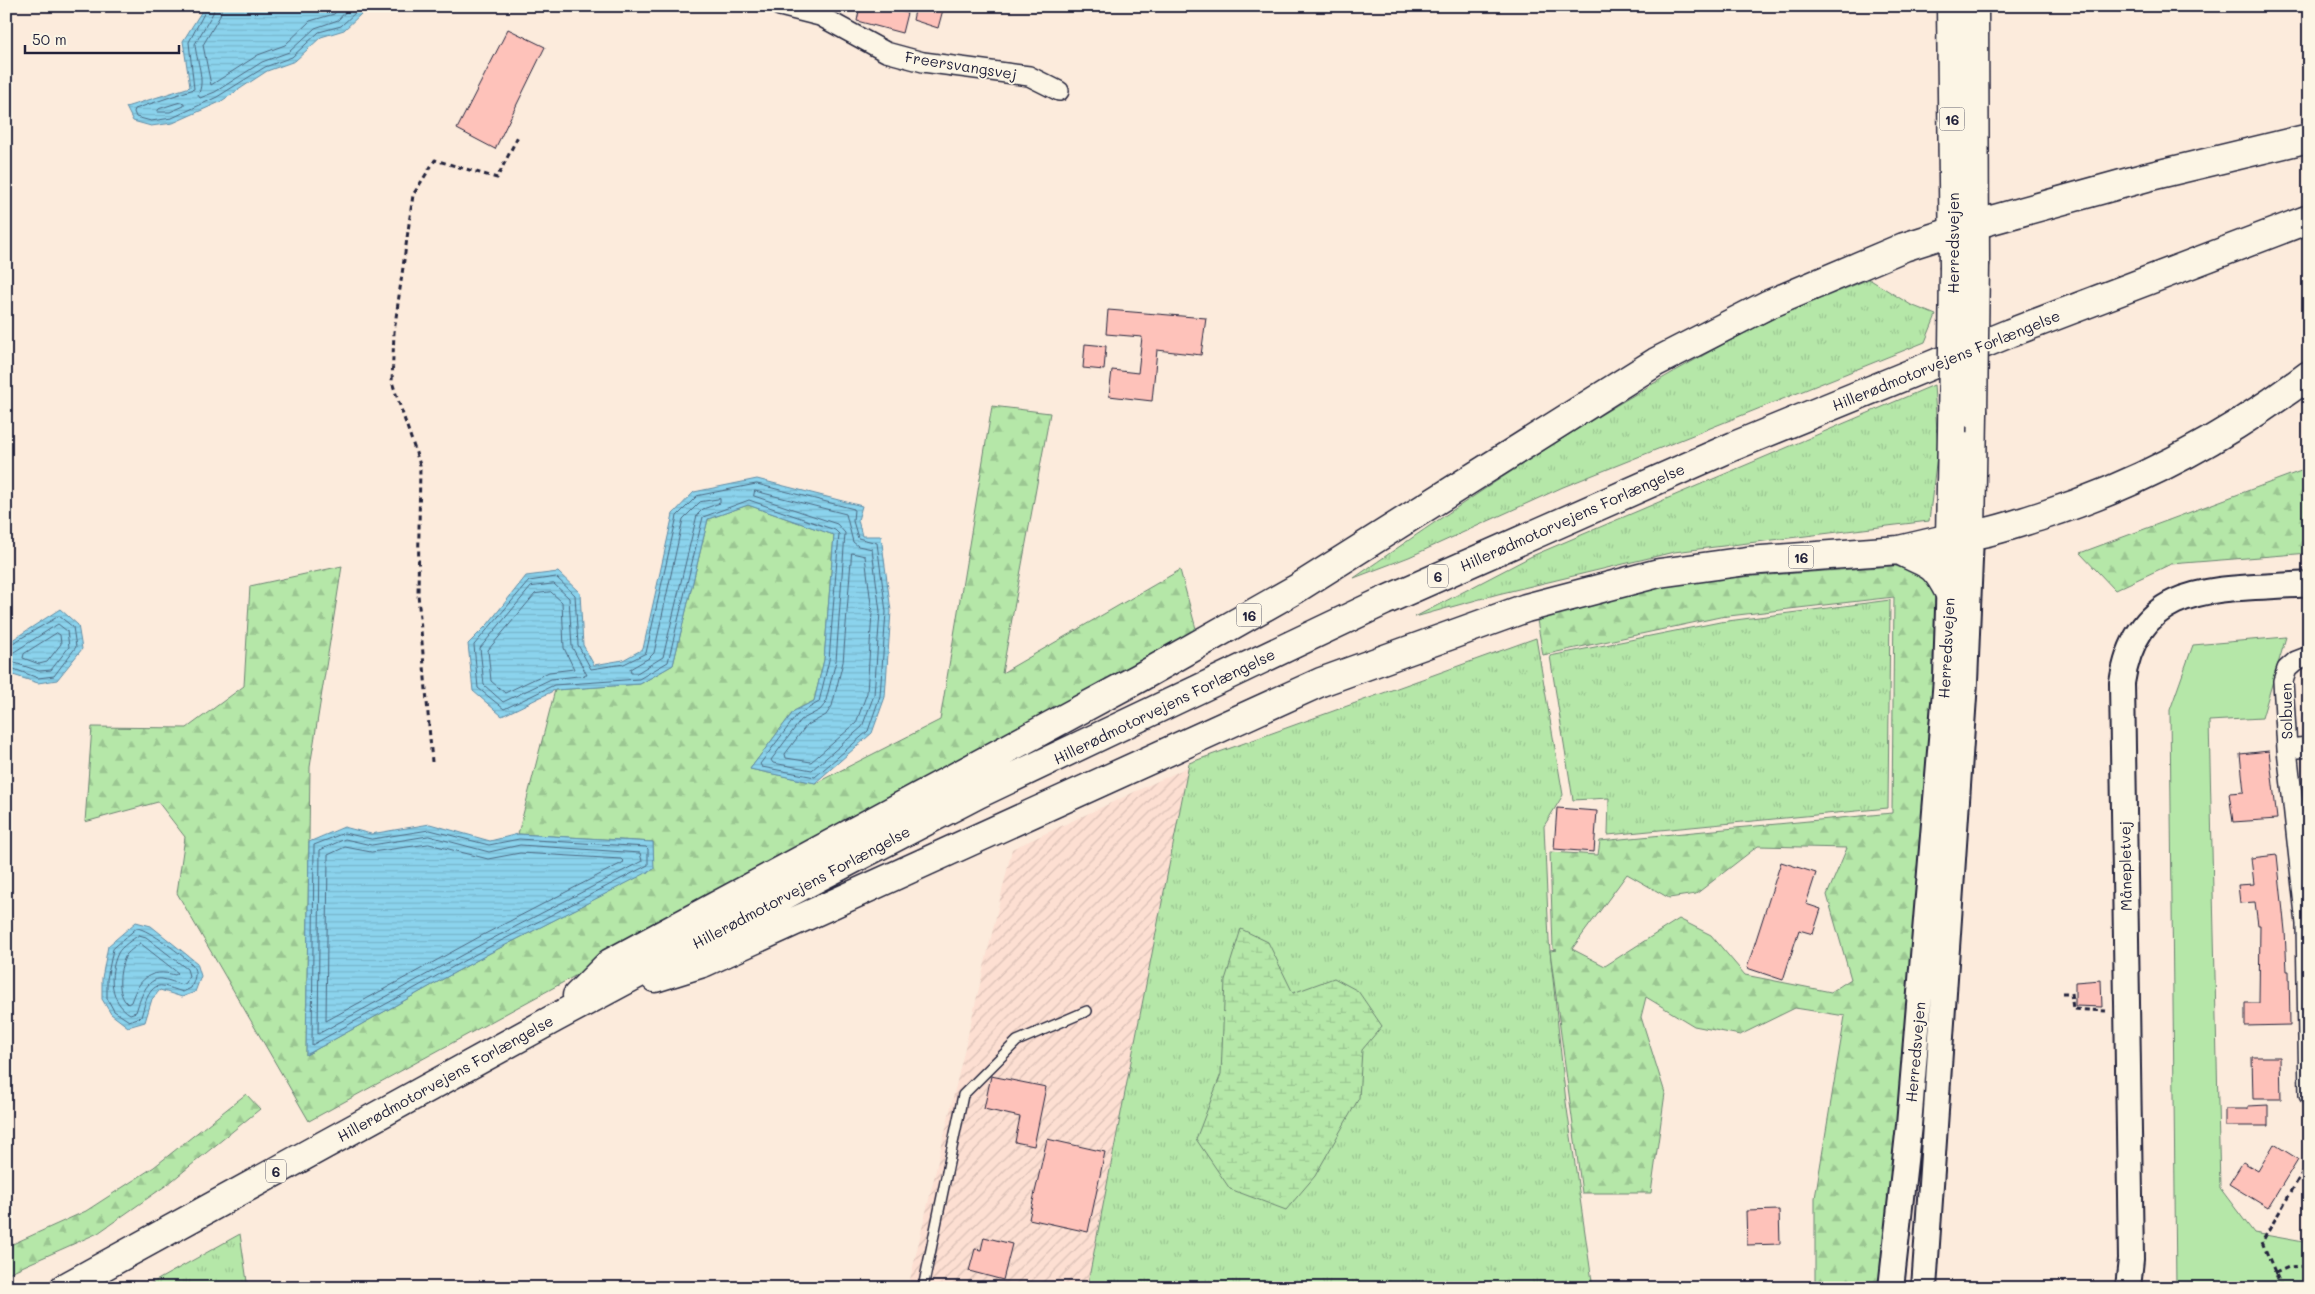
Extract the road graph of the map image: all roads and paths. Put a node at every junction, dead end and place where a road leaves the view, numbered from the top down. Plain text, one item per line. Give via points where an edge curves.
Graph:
1 (780, 6) edge
2 (1951, 6) edge
3 (1974, 6) edge
4 (1059, 91) dead end
5 (519, 134) dead end
6 (2309, 138) edge
7 (2309, 219) edge
8 (1965, 228) junction
9 (1965, 265) junction
10 (2309, 375) edge
11 (1960, 536) junction
12 (1899, 550) junction
13 (2309, 584) edge
14 (1949, 592) junction
15 (2309, 656) edge
16 (2309, 747) edge
17 (2287, 749) junction
18 (432, 762) dead end
19 (2307, 924) edge
20 (2062, 993) dead end
21 (596, 995) junction
22 (1088, 1011) dead end
23 (2100, 1011) dead end
24 (555, 1018) junction
25 (2308, 1069) edge
26 (2309, 1095) edge
27 (2309, 1161) edge
28 (2309, 1266) edge
29 (2275, 1273) junction
30 (64, 1288) edge
31 (923, 1288) edge
32 (1891, 1288) edge
33 (1924, 1288) edge
34 (2128, 1288) edge
35 (2282, 1288) edge

1 - 4 street, Freersvangsvej via 820,16 886,52 922,62 1029,76
2 - 8 main road, Herredsvejen / 16
3 - 8 main road, Herredsvejen / 16
5 - 18 path via 497,178 435,160 412,195 394,332 392,382 420,465 418,594
6 - 8 main road via 2147,177
7 - 21 main road, Hillerødmotorvejens Forlængelse / 6 via 2010,334 1734,446 1384,600 978,794
8 - 9 main road, Herredsvejen / 16
8 - 24 main road, 16 via 1904,247 1767,305 1656,362 1288,593 1139,678 610,963
9 - 11 main road, Herredsvejen, bridge via 1952,432
9 - 11 main road, Herredsvejen / 16, bridge via 1973,412
10 - 11 main road via 2230,431 2148,474 2072,506 1988,532
11 - 12 main road, 16
11 - 14 street, Herredsvejen
11 - 33 street, Herredsvejen via 1965,682
12 - 14 main road via 1929,563 1940,574
12 - 21 main road, 16 via 1747,561 1659,573 1526,608 1321,682 703,963
13 - 34 street, Månepletvej via 2199,592 2175,600 2137,634 2126,658 2122,683 2131,1259
14 - 32 street, Herredsvejen via 1946,679 1910,1125
15 - 17 street, Solbuen via 2292,665 2283,681
16 - 17 street, Solbuen
17 - 19 street, Solbuen
19 - 25 street, Solbuen
20 - 23 path via 2071,993 2073,1009
21 - 24 main road, Hillerødmotorvejens Forlængelse / 6
22 - 31 lane via 1017,1041 963,1095
24 - 30 main road, Hillerødmotorvejens Forlængelse / 6
25 - 26 street, Solbuen
27 - 29 path via 2262,1242
28 - 29 path via 2289,1266
29 - 35 path

